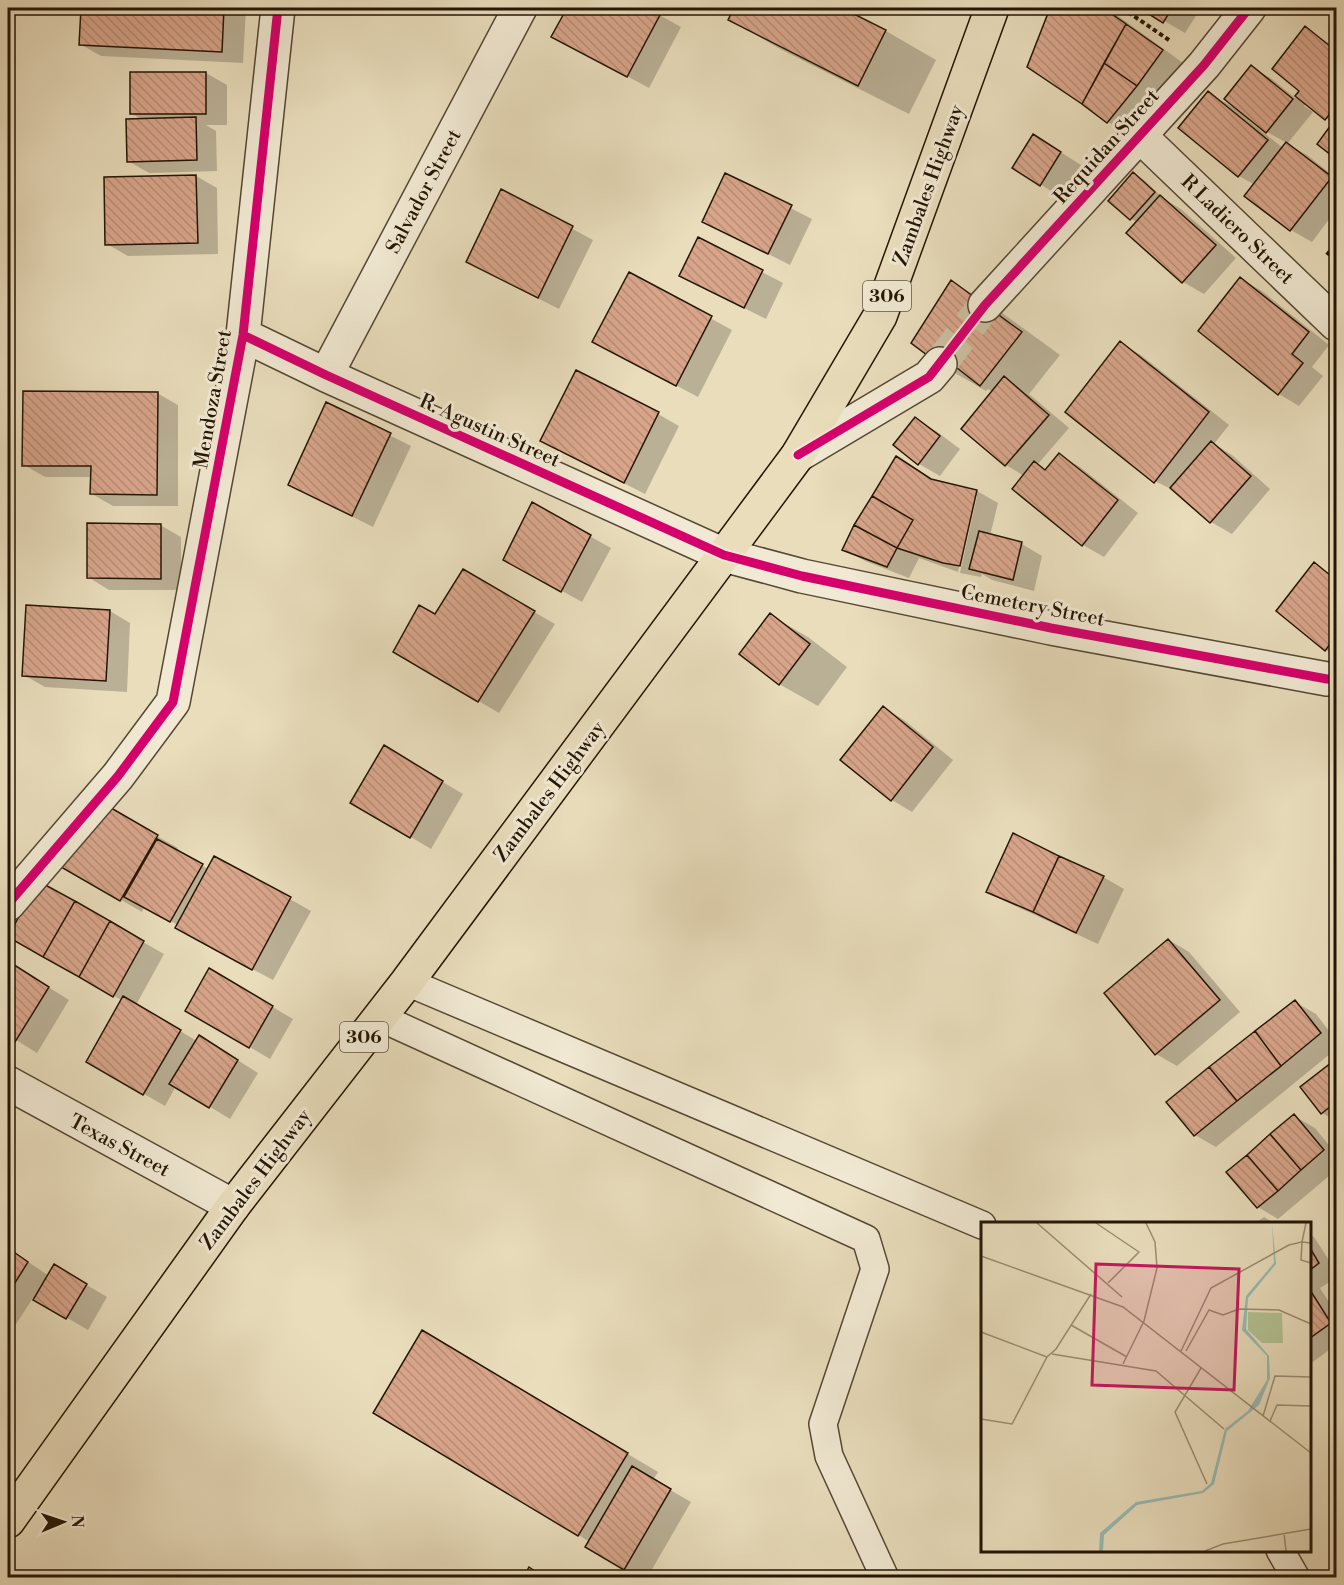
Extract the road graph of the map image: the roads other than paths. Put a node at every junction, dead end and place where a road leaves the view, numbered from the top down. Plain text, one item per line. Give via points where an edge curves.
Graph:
1 (278, 8) edge
2 (520, 8) edge
3 (992, 8) edge
4 (1249, 8) edge
5 (1140, 136) junction
6 (986, 305) tunnel mouth
7 (1336, 324) edge
8 (243, 335) junction
9 (940, 364) tunnel mouth
10 (326, 375) junction
11 (798, 455) junction
12 (724, 555) junction
13 (1336, 679) edge
14 (8, 904) edge
15 (407, 982) junction
16 (379, 1017) junction
17 (8, 1083) edge
18 (233, 1206) junction
19 (981, 1225) edge
20 (8, 1521) edge
21 (1281, 1552) edge
22 (885, 1578) edge
23 (1296, 1578) edge

1 - 8 street, Mendoza Street
2 - 10 street, Salvador Street
3 - 11 main road, Zambales Highway / 306 via 880,316
4 - 5 street, Requidan Street
5 - 6 street, Requidan Street
5 - 7 street, R Ladiero Street
8 - 10 street, R. Agustin Street
8 - 14 street, Mendoza Street via 173,702 118,776
9 - 11 street via 929,377
10 - 12 street, R. Agustin Street
11 - 12 main road, Zambales Highway / 306
12 - 13 street, Cemetery Street via 802,576 1051,628
12 - 15 main road, Zambales Highway / 306
15 - 16 main road, Zambales Highway / 306
15 - 19 lane
16 - 18 main road, Zambales Highway / 306
16 - 22 lane via 866,1239 875,1269 823,1424 829,1456
17 - 18 street, Texas Street
18 - 20 main road, Zambales Highway / 306
21 - 23 lane

